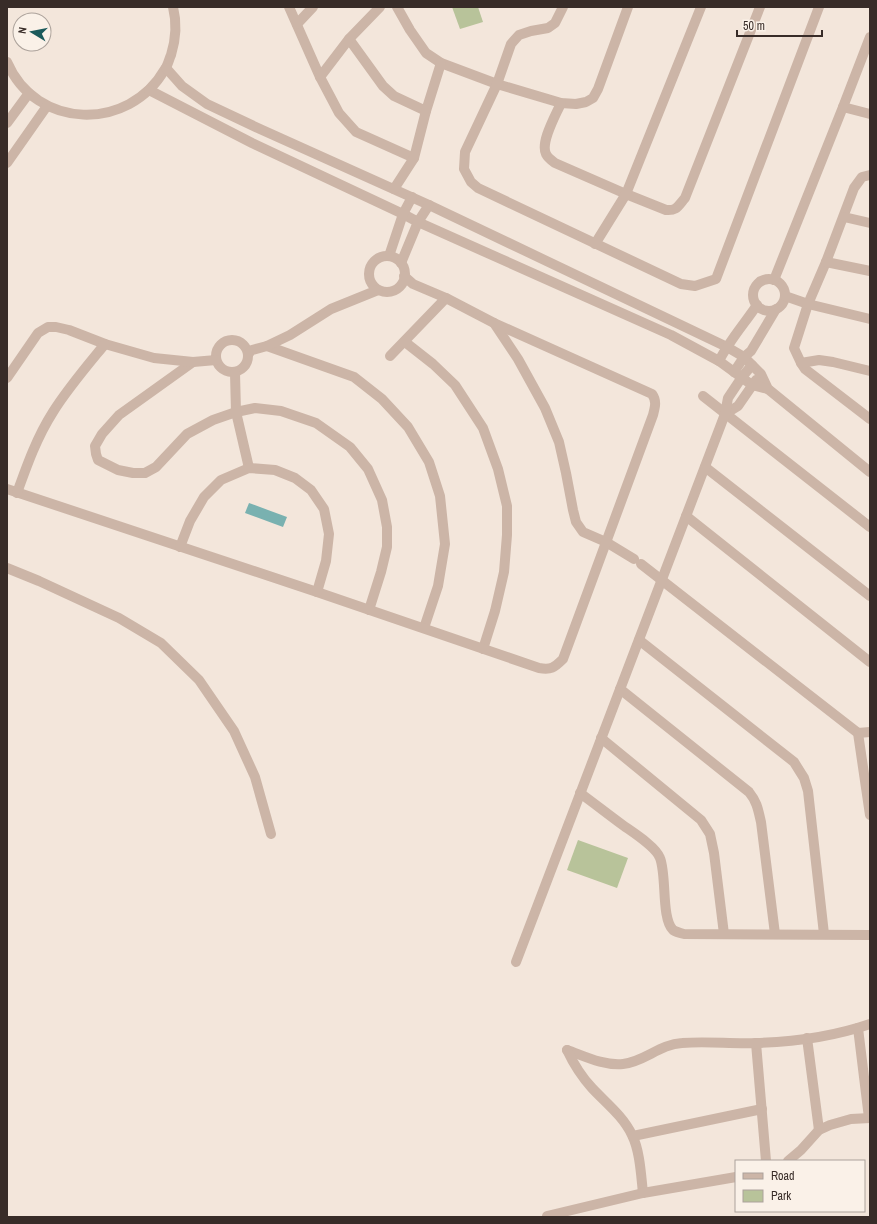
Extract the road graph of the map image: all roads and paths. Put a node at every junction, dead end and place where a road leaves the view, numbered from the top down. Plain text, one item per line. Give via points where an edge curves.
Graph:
1 (173, 7) edge
2 (289, 7) edge
3 (314, 7) edge
4 (380, 7) edge
5 (396, 7) edge
6 (563, 7) edge
7 (628, 7) edge
8 (701, 7) edge
9 (760, 7) edge
10 (819, 7) edge
11 (298, 24) junction
12 (870, 37) edge
13 (349, 39) junction
14 (7, 62) edge
15 (441, 63) junction
16 (166, 68) junction
17 (320, 77) junction
18 (497, 84) junction
19 (150, 90) junction
20 (29, 93) junction
21 (561, 103) junction
22 (47, 106) junction
23 (843, 107) junction
24 (426, 111) junction
25 (870, 114) edge
26 (7, 123) edge
27 (414, 158) junction
28 (7, 162) edge
29 (870, 175) edge
30 (394, 189) junction
31 (626, 194) junction
32 (412, 197) junction
33 (429, 205) junction
34 (403, 214) junction
35 (844, 217) junction
36 (418, 222) junction
37 (870, 223) edge
38 (595, 244) junction
39 (389, 256) junction
40 (826, 262) junction
41 (400, 263) junction
42 (870, 271) edge
43 (404, 276) junction
44 (774, 280) junction
45 (378, 290) junction
46 (785, 296) junction
47 (446, 298) junction
48 (808, 304) junction
49 (757, 305) junction
50 (776, 309) junction
51 (870, 319) edge
52 (494, 323) junction
53 (405, 342) junction
54 (105, 344) junction
55 (267, 346) junction
56 (726, 347) junction
57 (248, 354) junction
58 (390, 356) dead end
59 (744, 357) junction
60 (216, 360) junction
61 (719, 361) junction
62 (193, 362) junction
63 (801, 363) junction
64 (752, 365) junction
65 (870, 371) edge
66 (235, 373) junction
67 (761, 374) junction
68 (738, 375) junction
69 (7, 378) edge
70 (752, 385) junction
71 (768, 389) junction
72 (703, 396) dead end
73 (236, 412) junction
74 (725, 414) junction
75 (870, 419) edge
76 (705, 467) junction
77 (249, 468) junction
78 (870, 472) edge
79 (7, 490) edge
80 (17, 493) junction
81 (686, 516) junction
82 (870, 527) edge
83 (606, 542) junction
84 (180, 547) junction
85 (7, 568) edge
86 (662, 580) junction
87 (316, 592) junction
88 (870, 596) edge
89 (369, 610) junction
90 (424, 628) junction
91 (639, 640) junction
92 (483, 649) junction
93 (870, 662) edge
94 (620, 689) junction
95 (858, 732) junction
96 (870, 732) edge
97 (601, 738) junction
98 (580, 793) junction
99 (870, 815) edge
100 (271, 834) dead end
101 (724, 934) junction
102 (775, 934) junction
103 (824, 934) junction
104 (870, 934) edge
105 (516, 962) dead end
106 (870, 1024) edge
107 (858, 1028) junction
108 (807, 1038) junction
109 (756, 1043) junction
110 (762, 1109) junction
111 (869, 1118) edge
112 (819, 1130) junction
113 (633, 1136) junction
114 (766, 1160) edge
115 (789, 1160) edge
116 (735, 1177) edge
117 (643, 1193) junction
118 (548, 1216) edge

1 - 16 street via 176,16 175,43
2 - 11 street
3 - 11 street
4 - 13 street
5 - 15 street via 426,53
6 - 18 street via 552,26 519,35 511,44
7 - 21 street via 593,98 576,104
8 - 31 street
9 - 31 street via 685,198 678,207 666,210
10 - 38 street via 716,280 695,286 681,284
11 - 17 street
12 - 23 street
13 - 17 street
13 - 24 street via 383,86 394,96
14 - 20 street via 12,73
15 - 18 street
15 - 24 street
16 - 19 street
16 - 30 street via 182,86 207,104
17 - 27 street via 339,113 356,132
18 - 21 street
18 - 38 street via 465,152 464,169 471,182 478,188
19 - 22 street via 130,104 107,113 83,116
19 - 34 street via 252,143
20 - 22 street
20 - 26 street
21 - 31 street via 545,142 548,157 555,163
22 - 28 street
23 - 25 street
23 - 44 street
24 - 27 street
27 - 30 street
29 - 35 street via 862,177 858,182
30 - 32 street
31 - 38 street
32 - 33 street
32 - 34 street
33 - 36 street
33 - 56 street
34 - 36 street
34 - 39 street
35 - 37 street
35 - 40 street
36 - 41 street
36 - 61 street via 671,335
39 - 41 street
39 - 45 street via 377,259 370,269 370,281
40 - 42 street
40 - 48 street
41 - 43 street
43 - 45 street via 403,282 395,290
43 - 47 street via 413,284
44 - 46 street via 782,286
44 - 49 street via 764,280 756,286 754,296
45 - 55 street via 331,310
46 - 48 street
46 - 50 street
47 - 52 street
47 - 53 street
48 - 51 street
48 - 63 street via 794,348
49 - 50 street via 766,310
49 - 56 street
50 - 59 street via 751,351
52 - 83 street via 545,408 559,442 576,522 582,532
52 - 83 street via 652,394 655,398 653,415
53 - 58 street
53 - 92 street via 455,385 483,428 498,469 507,506 507,536 504,572
54 - 62 street via 154,358
54 - 69 street via 69,330 48,327 38,333
54 - 80 street via 52,413 31,454
55 - 57 street via 252,350
55 - 90 street via 354,377 382,399 408,427 429,462 440,496 445,544 438,586
56 - 59 street
56 - 61 street
57 - 60 street via 242,343 229,340 218,347
57 - 66 street via 245,366
59 - 64 street
59 - 68 street
60 - 62 street
60 - 66 street via 222,370
61 - 68 street
62 - 73 street via 119,415 102,434 96,446 98,460 118,470 145,473 156,467 188,434 213,420
63 - 65 street via 819,360
63 - 75 street via 816,378
64 - 67 street
64 - 68 street
66 - 73 street
67 - 70 street
67 - 71 street
68 - 70 street
68 - 74 street via 728,398
70 - 71 street
70 - 74 street via 738,406
71 - 78 street
72 - 74 street
73 - 77 street
73 - 89 street via 255,408 274,410 316,422 350,447 368,469 382,500 387,527 387,547
74 - 76 street
74 - 82 street
76 - 81 street
76 - 88 street
77 - 84 street via 221,480 204,497 190,521
77 - 87 street via 274,470 295,478 311,490 324,509 329,534 326,561
79 - 80 street
80 - 84 street
81 - 86 street
81 - 93 street
83 - 86 street
83 - 92 street via 562,660 556,667 539,668
84 - 87 street
85 - 100 street via 119,618 161,643 199,680 234,730 255,777
86 - 91 street
86 - 95 street
87 - 89 street
89 - 90 street
90 - 92 street
91 - 94 street
91 - 103 street via 794,762 804,778 808,791
94 - 97 street
94 - 102 street via 749,792 755,800 761,822
95 - 96 street
95 - 99 street
97 - 98 street
97 - 101 street via 701,820 710,834
98 - 101 street via 649,845 660,857 666,914 673,930 684,934
98 - 105 street
101 - 102 street
102 - 103 street
103 - 104 street
106 - 107 street
107 - 108 street
107 - 111 street
108 - 109 street
108 - 112 street
109 - 110 street
109 - 113 street via 668,1045 636,1061 622,1064 607,1063 567,1050 577,1070 624,1122
110 - 113 street
110 - 114 street
111 - 112 street via 851,1119
112 - 115 street
113 - 117 street
116 - 117 street
117 - 118 street

